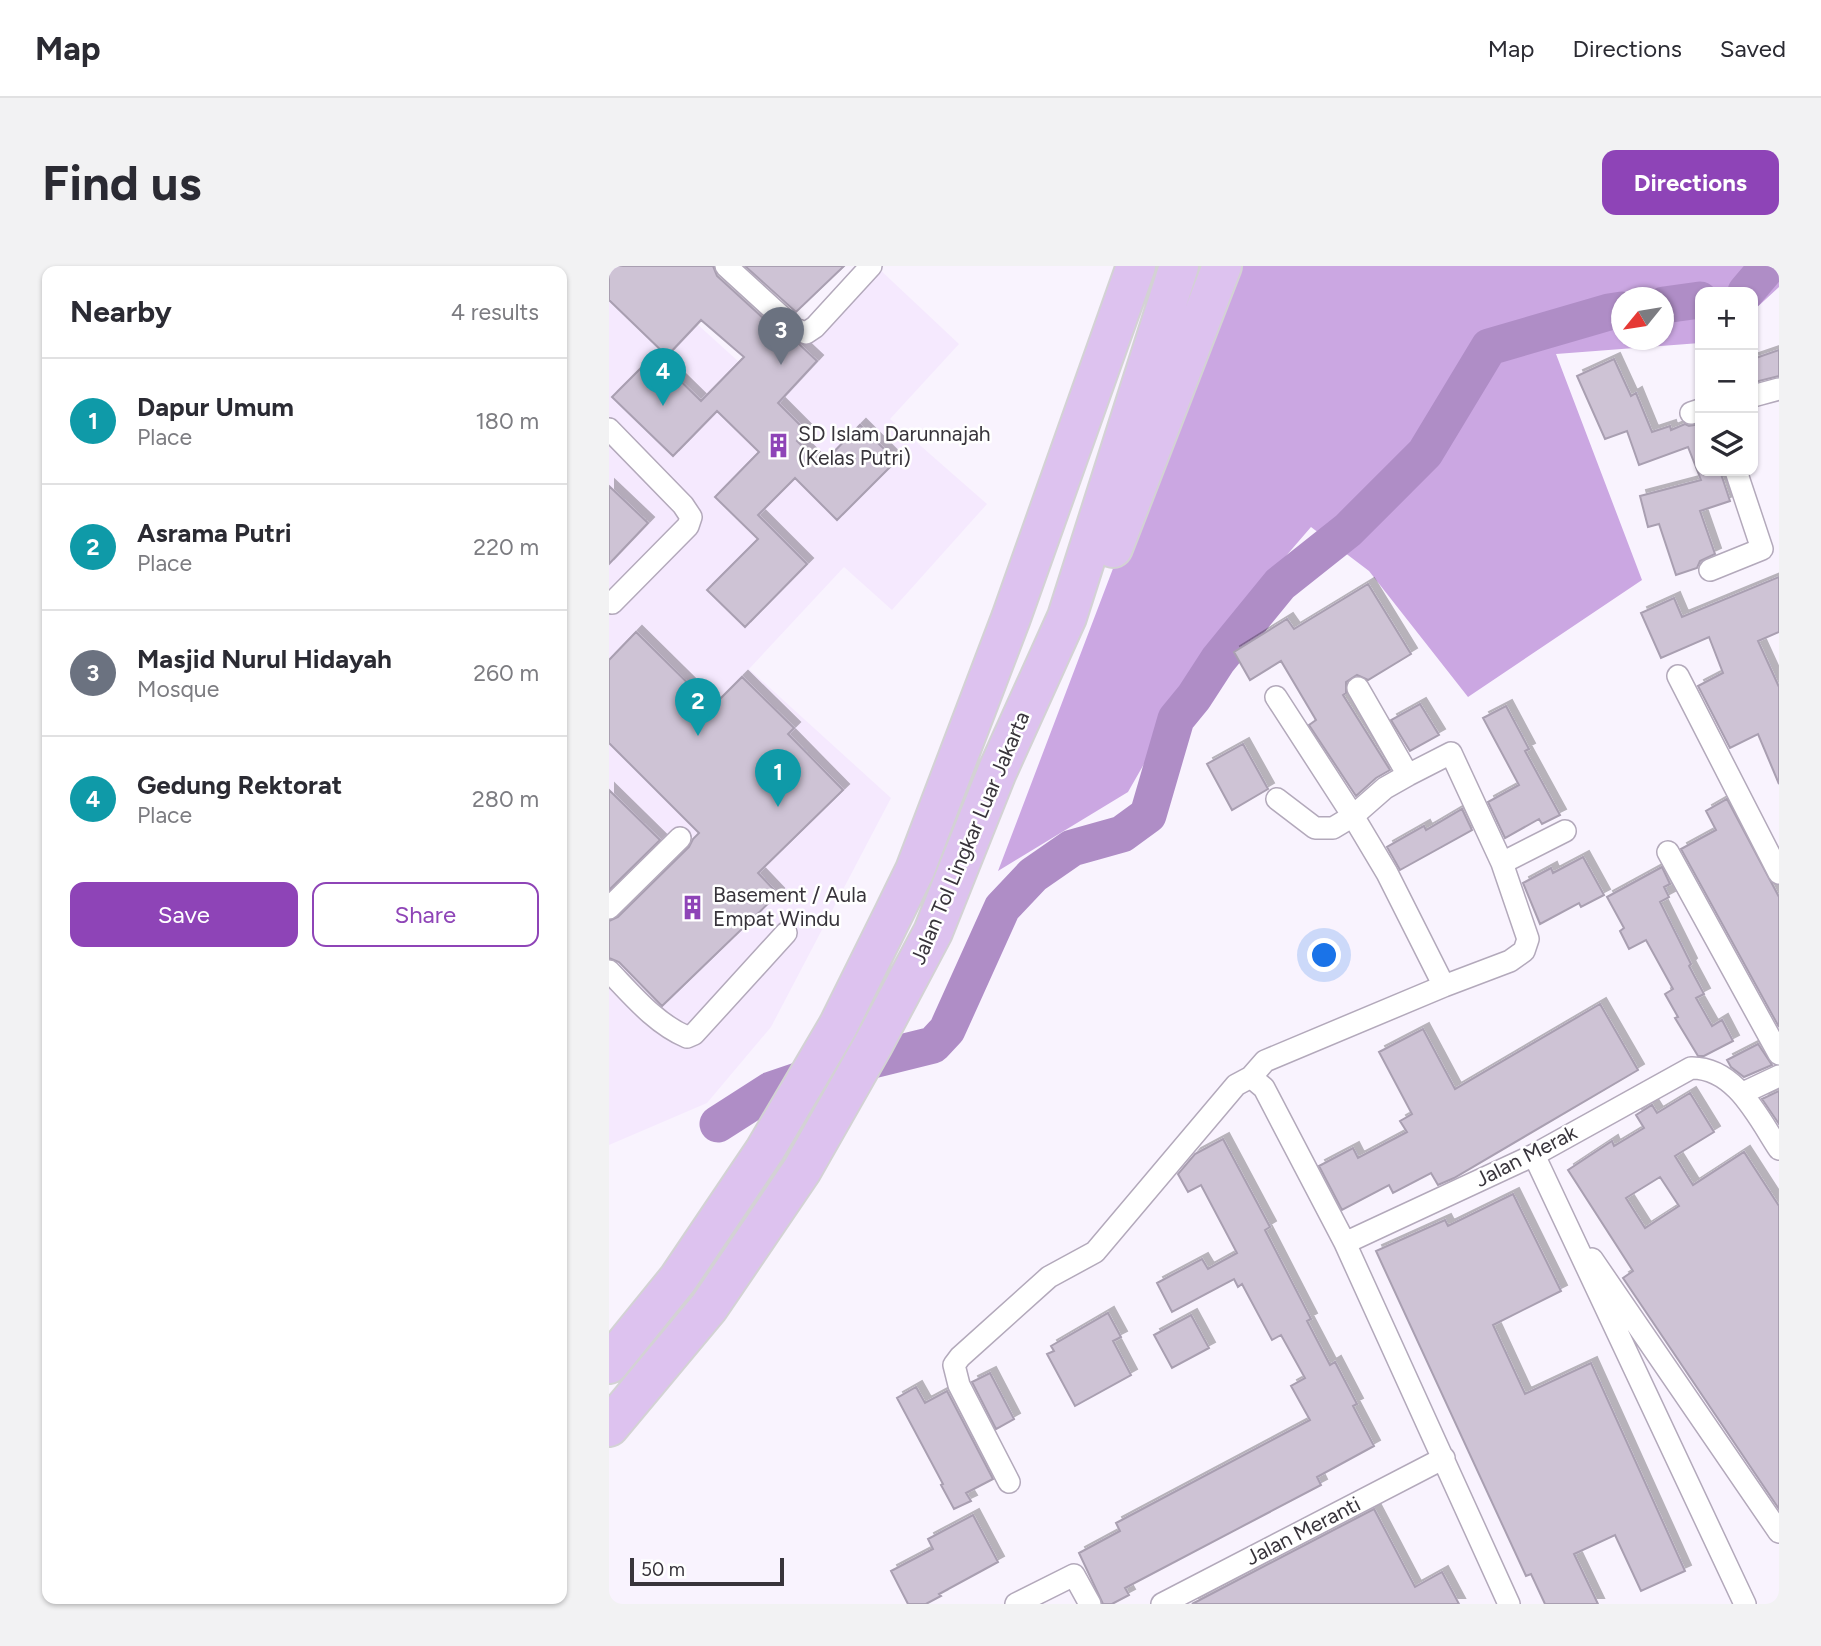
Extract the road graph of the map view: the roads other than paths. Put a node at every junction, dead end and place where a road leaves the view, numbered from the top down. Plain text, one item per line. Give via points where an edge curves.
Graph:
1 (726, 266) edge
2 (871, 266) edge
3 (1136, 266) edge
4 (1179, 266) edge
5 (1222, 266) edge
6 (1779, 389) edge
7 (1758, 395) edge
8 (611, 434) edge
9 (1738, 476) edge
10 (1710, 570) dead end
11 (612, 603) dead end
12 (1067, 617) junction
13 (1678, 676) dead end
14 (1358, 688) dead end
15 (1276, 697) dead end
16 (1408, 775) junction
17 (1277, 799) dead end
18 (1353, 816) junction
19 (1565, 831) dead end
20 (680, 838) dead end
21 (1668, 852) dead end
22 (1502, 863) junction
23 (1779, 873) edge
24 (609, 908) edge
25 (786, 933) dead end
26 (609, 971) edge
27 (1444, 986) junction
28 (1779, 1054) edge
29 (1779, 1076) edge
30 (1251, 1077) junction
31 (1743, 1093) junction
32 (1779, 1149) edge
33 (1534, 1155) junction
34 (1573, 1239) junction
35 (1346, 1242) junction
36 (609, 1364) edge
37 (609, 1427) edge
38 (1444, 1458) junction
39 (1009, 1482) dead end
40 (1779, 1532) edge
41 (1016, 1604) edge
42 (1090, 1604) edge
43 (1161, 1604) edge
44 (1509, 1604) edge
45 (1745, 1604) edge

1 - 2 street via 795,329 806,333
3 - 36 highway, Jalan Tol Lingkar Luar Jakarta via 1011,618 894,913 838,1026 765,1150 678,1279
4 - 12 highway, Jalan Tol Lingkar Luar Jakarta
5 - 12 highway via 1119,536 1088,596
6 - 7 street
8 - 11 street via 691,517 688,526
9 - 10 street via 1762,549
12 - 37 highway, Jalan Tol Lingkar Luar Jakarta via 997,772 933,932 873,1045 801,1170 709,1307
13 - 23 street
14 - 16 street
15 - 18 street
16 - 18 street
16 - 22 street via 1451,753
17 - 18 street via 1315,828 1333,828
18 - 27 street
19 - 22 street
20 - 24 street
21 - 28 street
22 - 27 street via 1528,939 1524,951 1510,961
25 - 26 street via 687,1037 641,1004
27 - 30 street via 1265,1061
29 - 31 street
30 - 35 street via 1264,1088
30 - 39 street via 1236,1085 1095,1252 1049,1277 954,1365 959,1385
31 - 32 street
31 - 33 street, Jalan Merak via 1703,1068 1691,1068
33 - 34 street
33 - 35 street, Jalan Merak
34 - 40 street via 1609,1281
34 - 45 street
35 - 38 street
38 - 43 street, Jalan Meranti
38 - 44 street
41 - 42 street via 1074,1575

